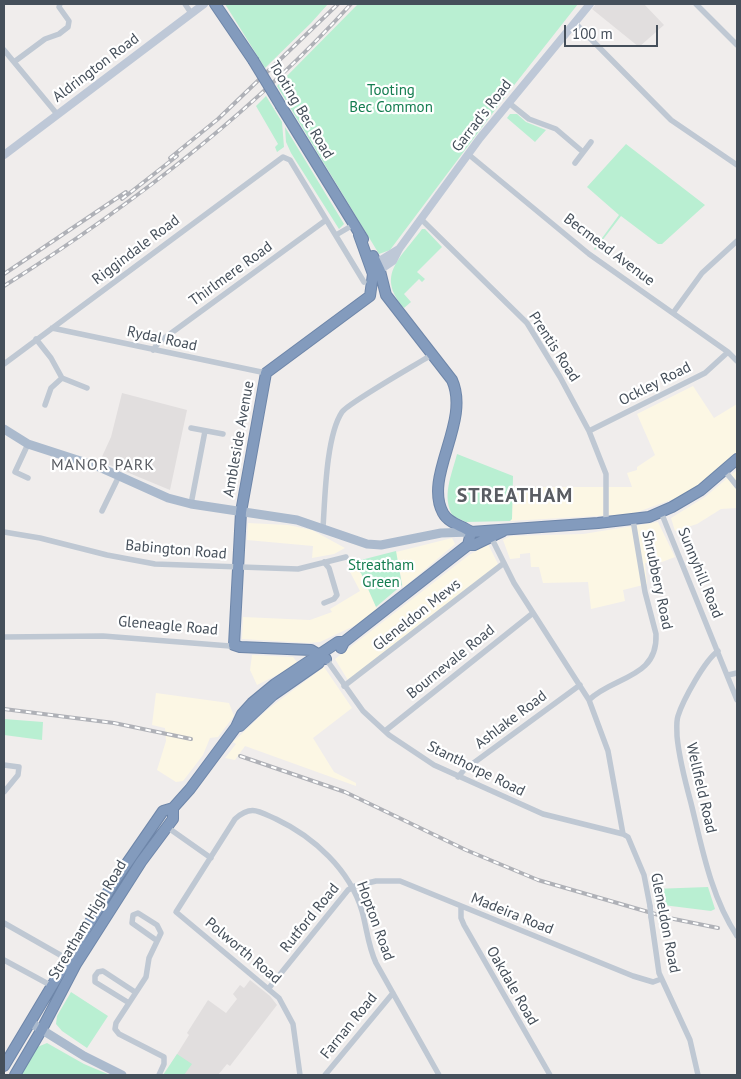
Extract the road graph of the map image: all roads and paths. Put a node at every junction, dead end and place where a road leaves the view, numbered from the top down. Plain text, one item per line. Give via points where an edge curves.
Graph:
1 (60, 4) edge
2 (185, 4) edge
3 (204, 4) edge
4 (215, 4) edge
5 (590, 4) edge
6 (696, 4) edge
7 (191, 13) junction
8 (575, 23) junction
9 (737, 45) edge
10 (4, 50) edge
11 (14, 62) junction
12 (509, 103) junction
13 (57, 114) junction
14 (592, 142) dead end
15 (583, 152) junction
16 (468, 154) junction
17 (4, 155) edge
18 (575, 163) dead end
19 (737, 165) edge
20 (421, 219) junction
21 (326, 220) junction
22 (353, 225) junction
23 (336, 235) junction
24 (737, 241) edge
25 (375, 269) junction
26 (368, 289) junction
27 (386, 295) junction
28 (673, 313) junction
29 (52, 328) junction
30 (36, 339) junction
31 (153, 350) junction
32 (728, 352) junction
33 (433, 354) junction
34 (736, 358) edge
35 (4, 364) edge
36 (266, 373) junction
37 (62, 378) junction
38 (87, 388) dead end
39 (45, 405) dead end
40 (191, 428) dead end
41 (4, 429) edge
42 (205, 431) junction
43 (589, 431) junction
44 (223, 434) dead end
45 (28, 444) junction
46 (737, 459) edge
47 (724, 470) junction
48 (119, 476) junction
49 (28, 478) dead end
50 (737, 486) edge
51 (191, 504) junction
52 (102, 511) dead end
53 (241, 512) junction
54 (442, 512) junction
55 (661, 512) junction
56 (633, 520) junction
57 (606, 522) junction
58 (323, 528) junction
59 (506, 529) junction
60 (4, 532) edge
61 (471, 532) junction
62 (441, 533) junction
63 (491, 537) junction
64 (468, 545) junction
65 (346, 557) dead end
66 (324, 562) junction
67 (504, 563) junction
68 (239, 568) junction
69 (324, 603) dead end
70 (533, 613) junction
71 (4, 637) edge
72 (234, 645) junction
73 (298, 651) junction
74 (718, 651) junction
75 (324, 656) junction
76 (302, 667) junction
77 (737, 673) edge
78 (728, 676) junction
79 (580, 685) junction
80 (344, 686) junction
81 (589, 700) junction
82 (737, 700) edge
83 (236, 727) junction
84 (385, 732) junction
85 (4, 765) edge
86 (458, 777) junction
87 (4, 792) edge
88 (173, 808) junction
89 (167, 827) junction
90 (623, 834) junction
91 (210, 858) junction
92 (352, 888) junction
93 (461, 908) junction
94 (4, 923) edge
95 (737, 936) edge
96 (156, 940) junction
97 (4, 960) edge
98 (72, 961) junction
99 (661, 979) junction
100 (52, 986) junction
101 (269, 988) junction
102 (135, 992) junction
103 (392, 993) junction
104 (129, 1003) junction
105 (31, 1023) junction
106 (42, 1029) junction
107 (4, 1066) edge
108 (15, 1075) edge
109 (122, 1075) edge
110 (158, 1075) edge
111 (300, 1075) edge
112 (325, 1075) edge
113 (439, 1075) edge
114 (550, 1075) edge
115 (698, 1075) edge

1 - 11 street via 68,27
2 - 7 street
3 - 7 main road, Aldrington Road
4 - 22 highway, Tooting Bec Road, bridge via 254,60
5 - 8 main road, Garrad's Road
6 - 9 street
7 - 13 main road, Aldrington Road
8 - 12 main road, Garrad's Road
8 - 19 street via 671,120
10 - 11 street
11 - 13 street
12 - 15 street via 529,119 556,129
12 - 16 main road, Garrad's Road
13 - 17 main road, Aldrington Road
14 - 15 street
15 - 18 street
16 - 20 main road, Garrad's Road
16 - 28 street, Becmead Avenue via 589,254
20 - 25 main road, Garrad's Road via 393,261
20 - 43 street, Prentis Road via 526,323
21 - 23 street
21 - 29 street, Riggindale Road via 290,160 283,157
21 - 31 street, Thirlmere Road via 159,342
22 - 23 street
22 - 25 highway, Tooting Bec Road via 365,242
23 - 26 street
24 - 28 street via 702,273
25 - 26 highway
25 - 27 highway, Tooting Bec Road
26 - 27 highway
26 - 36 highway, Ambleside Avenue
27 - 33 highway
28 - 32 street, Becmead Avenue
29 - 30 street, Riggindale Road
29 - 31 street, Rydal Road
30 - 35 street, Riggindale Road
30 - 37 street via 52,358
31 - 36 street, Rydal Road
32 - 34 street, Becmead Avenue
32 - 43 street, Ockley Road via 687,383
33 - 54 highway via 457,391 454,425 439,484
33 - 58 street via 343,410 334,432
36 - 53 highway, Ambleside Avenue
37 - 38 street
37 - 39 street via 51,388
40 - 42 street
41 - 45 main road
42 - 44 street
42 - 51 street
43 - 57 street, Prentis Road via 606,474
45 - 48 main road
45 - 49 street via 15,472
46 - 47 highway, Streatham High Road
47 - 50 street
47 - 55 highway, Streatham High Road via 701,490
48 - 51 main road
48 - 52 street
51 - 53 main road
53 - 58 main road via 296,520
53 - 68 highway, Ambleside Avenue
54 - 61 highway via 454,524
54 - 62 main road
55 - 56 highway, Streatham High Road
55 - 74 street, Sunnyhill Road
56 - 57 highway, Streatham High Road
56 - 81 street, Shrubbery Road via 656,645 649,662 641,670
57 - 59 highway, Streatham High Road
58 - 62 main road via 361,542 382,544
59 - 61 highway, Streatham High Road
59 - 63 highway, Streatham High Road
60 - 68 street, Babington Road via 155,564
61 - 62 main road
61 - 64 highway
63 - 64 highway, Streatham High Road
63 - 67 street, Gleneldon Road
64 - 75 highway, Streatham High Road via 344,642 341,648
65 - 66 street, Babington Road
66 - 68 street, Babington Road via 298,569
66 - 69 street via 337,595
67 - 70 street, Gleneldon Road
67 - 80 street, Gleneldon Mews
68 - 72 highway, Ambleside Avenue
70 - 79 street, Gleneldon Road
70 - 84 street, Bournevale Road
71 - 72 street, Gleneagle Road via 88,635
72 - 73 highway, Gleneagle Road
73 - 75 highway, Gleneagle Road via 311,650
73 - 76 highway via 304,661
74 - 78 street, Sunnyhill Road
74 - 95 street, Wellfield Road via 705,666 680,710 676,724 695,820 716,894
75 - 76 highway, Streatham High Road
75 - 80 street, Stanthorpe Road
75 - 83 highway, Streatham High Road
76 - 83 highway, Streatham High Road via 256,700 242,714
77 - 78 street
78 - 82 street, Sunnyhill Road
79 - 81 street, Gleneldon Road
79 - 86 street, Ashlake Road
80 - 84 street, Stanthorpe Road
81 - 90 street, Gleneldon Road via 608,751
83 - 88 highway, Streatham High Road
84 - 86 street, Stanthorpe Road
85 - 87 street via 19,767 18,775
86 - 90 street, Stanthorpe Road via 543,814
88 - 89 highway, Streatham High Road via 174,819
88 - 98 highway, Streatham High Road via 164,810 159,816 114,882
89 - 91 street
89 - 98 highway, Streatham High Road
90 - 99 street, Gleneldon Road, bridge via 628,837 644,875
91 - 92 street, Hopton Road via 235,818 246,810 258,811 309,838 344,874
91 - 101 street, Polworth Road via 176,912
92 - 93 street, Madeira Road via 376,881 400,881
92 - 101 street, Rutford Road
92 - 103 street, Hopton Road via 362,911 370,950
93 - 99 street, Madeira Road via 633,976 653,982
93 - 114 street, Oakdale Road via 460,918
94 - 98 street
96 - 96 street via 161,932 157,924 138,913 132,915 132,923
96 - 102 street via 146,977
97 - 100 street
98 - 100 highway, Streatham High Road
98 - 106 highway, Streatham High Road
99 - 115 street, Gleneldon Road via 690,1040
100 - 105 highway, Streatham High Road
101 - 111 street, Polworth Road via 283,1003 293,1024
102 - 104 street
102 - 104 street via 103,971 95,976 96,982
103 - 112 street, Farnan Road
103 - 113 street, Hopton Road
104 - 110 street via 115,1029 164,1057
105 - 106 main road
105 - 107 highway, Streatham High Road
106 - 108 highway, Streatham High Road
106 - 109 main road

